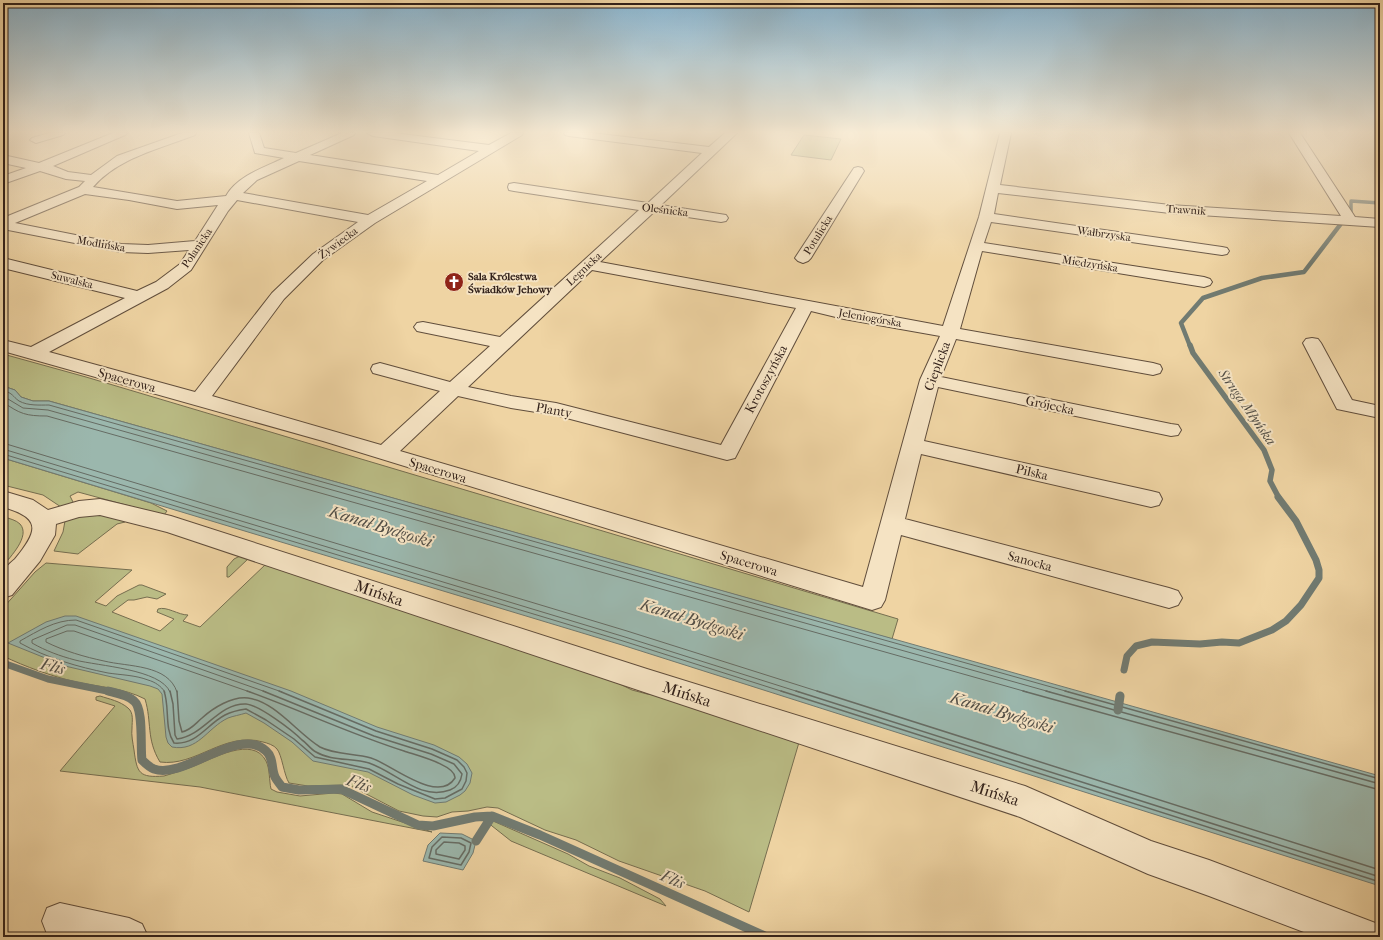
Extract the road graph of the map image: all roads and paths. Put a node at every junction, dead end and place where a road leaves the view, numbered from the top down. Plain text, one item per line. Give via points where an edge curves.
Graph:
1 (82, 177) edge
2 (96, 177) edge
3 (253, 177) edge
4 (426, 177) edge
5 (443, 177) edge
6 (683, 177) edge
7 (854, 177) edge
8 (995, 177) edge
9 (1323, 177) edge
10 (94, 179) junction
11 (439, 179) junction
12 (514, 187) dead end
13 (992, 188) junction
14 (84, 190) junction
15 (229, 201) junction
16 (651, 206) junction
17 (986, 217) junction
18 (721, 218) dead end
19 (370, 220) junction
20 (1351, 221) junction
21 (1380, 223) edge
22 (3, 224) edge
23 (200, 246) junction
24 (976, 246) junction
25 (1222, 251) dead end
26 (803, 258) dead end
27 (3, 263) edge
28 (589, 265) junction
29 (1204, 282) dead end
30 (140, 297) junction
31 (806, 305) junction
32 (423, 326) dead end
33 (950, 333) junction
34 (1312, 343) dead end
35 (504, 344) junction
36 (3, 345) edge
37 (33, 353) junction
38 (380, 369) dead end
39 (1153, 369) dead end
40 (930, 380) junction
41 (455, 388) junction
42 (199, 400) junction
43 (1380, 412) edge
44 (1171, 430) dead end
45 (912, 445) junction
46 (727, 453) joint
47 (384, 454) junction
48 (3, 499) edge
49 (1151, 499) dead end
50 (43, 520) junction
51 (891, 524) junction
52 (3, 588) edge
53 (1170, 598) dead end
54 (872, 600) joint
55 (60, 921) dead end
56 (129, 937) edge
57 (1365, 937) edge

1 - 10 street
2 - 10 street
3 - 15 street, Polanicka
4 - 11 street
5 - 11 street, Żywiecka
6 - 16 street, Legnicka
7 - 26 street, Potulicka
8 - 13 street, Cieplicka
9 - 20 street
10 - 14 street
11 - 19 street, Żywiecka
12 - 16 street, Oleśnicka via 634,206
13 - 17 street, Cieplicka
13 - 20 street, Trawnik via 1170,209
14 - 15 street via 177,205 205,203 217,206
14 - 22 street
15 - 19 street
15 - 23 street, Polanicka
16 - 18 street, Oleśnicka
16 - 28 street, Legnicka
17 - 24 street, Cieplicka
17 - 25 street, Wałbrzyska
19 - 42 street, Żywiecka via 325,251 290,283 261,317
20 - 21 street, Trawnik
22 - 23 street, Modlińska via 121,248
23 - 30 street, Polanicka via 183,270
24 - 29 street, Miedzyńska
24 - 33 street, Cieplicka
27 - 30 street, Suwalska
28 - 31 street, Jeleniogórska
28 - 35 street, Legnicka
30 - 37 street, Polanicka
31 - 33 street, Jeleniogórska
31 - 46 street, Krotoszyńska
32 - 35 street
33 - 39 street, Jeleniogórska
33 - 40 street, Cieplicka
34 - 43 street via 1344,405
35 - 41 street, Legnicka
36 - 37 street, Spacerowa
37 - 42 street, Spacerowa
38 - 41 street, Planty
40 - 44 street, Grójecka
40 - 45 street, Cieplicka
41 - 46 street, Planty via 531,406 556,409
41 - 47 street, Legnicka
42 - 47 street, Spacerowa
45 - 49 street, Pilska
45 - 51 street, Cieplicka
47 - 54 street, Spacerowa
48 - 50 street via 31,509
50 - 52 street via 44,531 40,542
50 - 57 street, Mińska via 80,509 100,507 171,524 655,684 1025,802 1148,857
51 - 53 street, Sanocka
51 - 54 street, Cieplicka
55 - 56 street

